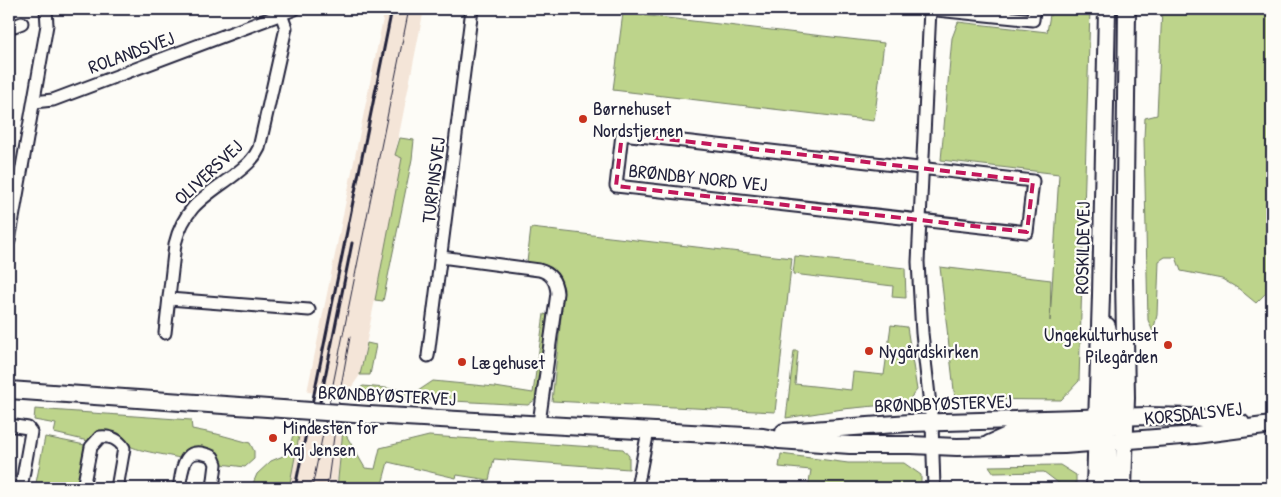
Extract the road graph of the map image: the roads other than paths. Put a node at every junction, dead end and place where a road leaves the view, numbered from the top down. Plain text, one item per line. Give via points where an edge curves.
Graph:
1 (46, 9) edge
2 (295, 9) edge
3 (472, 9) edge
4 (929, 9) edge
5 (1034, 9) edge
6 (1107, 9) edge
7 (1127, 9) edge
8 (281, 14) junction
9 (22, 23) dead end
10 (9, 28) edge
11 (34, 102) junction
12 (922, 169) junction
13 (919, 220) junction
14 (9, 241) edge
15 (441, 257) junction
16 (169, 299) junction
17 (308, 310) dead end
18 (165, 333) dead end
19 (428, 356) dead end
20 (9, 390) edge
21 (539, 423) junction
22 (932, 423) junction
23 (9, 425) edge
24 (1269, 425) edge
25 (1110, 430) junction
26 (648, 431) junction
27 (763, 437) junction
28 (934, 446) junction
29 (21, 488) edge
30 (83, 488) edge
31 (117, 488) edge
32 (178, 488) edge
33 (213, 488) edge
34 (637, 488) edge
35 (934, 488) edge
36 (1095, 488) edge
37 (1109, 488) edge
38 (1123, 488) edge

1 - 11 street via 47,25
2 - 8 street, ROLANDSVEJ
3 - 15 street, TURPINSVEJ
4 - 5 street via 1033,20
4 - 12 street
6 - 25 street, ROSKILDEVEJ via 1102,295
7 - 25 street, ROSKILDEVEJ via 1124,175
8 - 11 street, ROLANDSVEJ via 53,100
8 - 16 street, OLIVERSVEJ via 286,28 259,148 247,166 203,197 184,218 175,244
9 - 10 street
11 - 14 street
12 - 13 street
12 - 13 street, BRØNDBY NORD VEJ via 1033,181 1027,232
12 - 13 street, BRØNDBY NORD VEJ via 622,134 616,186
13 - 22 street via 922,333
15 - 19 street, TURPINSVEJ
15 - 21 street via 539,270 553,280 557,293
16 - 17 street
16 - 18 street, OLIVERSVEJ
20 - 21 street, BRØNDBYØSTERVEJ, bridge
21 - 26 street, BRØNDBYØSTERVEJ
22 - 25 street, BRØNDBYØSTERVEJ
22 - 27 street, BRØNDBYØSTERVEJ via 780,432
22 - 28 street
23 - 29 street via 28,428 31,432
24 - 25 street, KORSDALSVEJ via 1195,435
24 - 25 street, KORSDALSVEJ via 1194,417
25 - 28 street, BRØNDBYØSTERVEJ via 1064,445
25 - 36 street, ROSKILDEVEJ
25 - 37 street
25 - 38 street, ROSKILDEVEJ
26 - 27 street, BRØNDBYØSTERVEJ
26 - 34 street
27 - 28 street, BRØNDBYØSTERVEJ via 850,445
28 - 35 street
30 - 31 street via 91,447 100,437 105,437 114,438 124,448
32 - 33 street via 186,458 200,452 213,456 216,464

